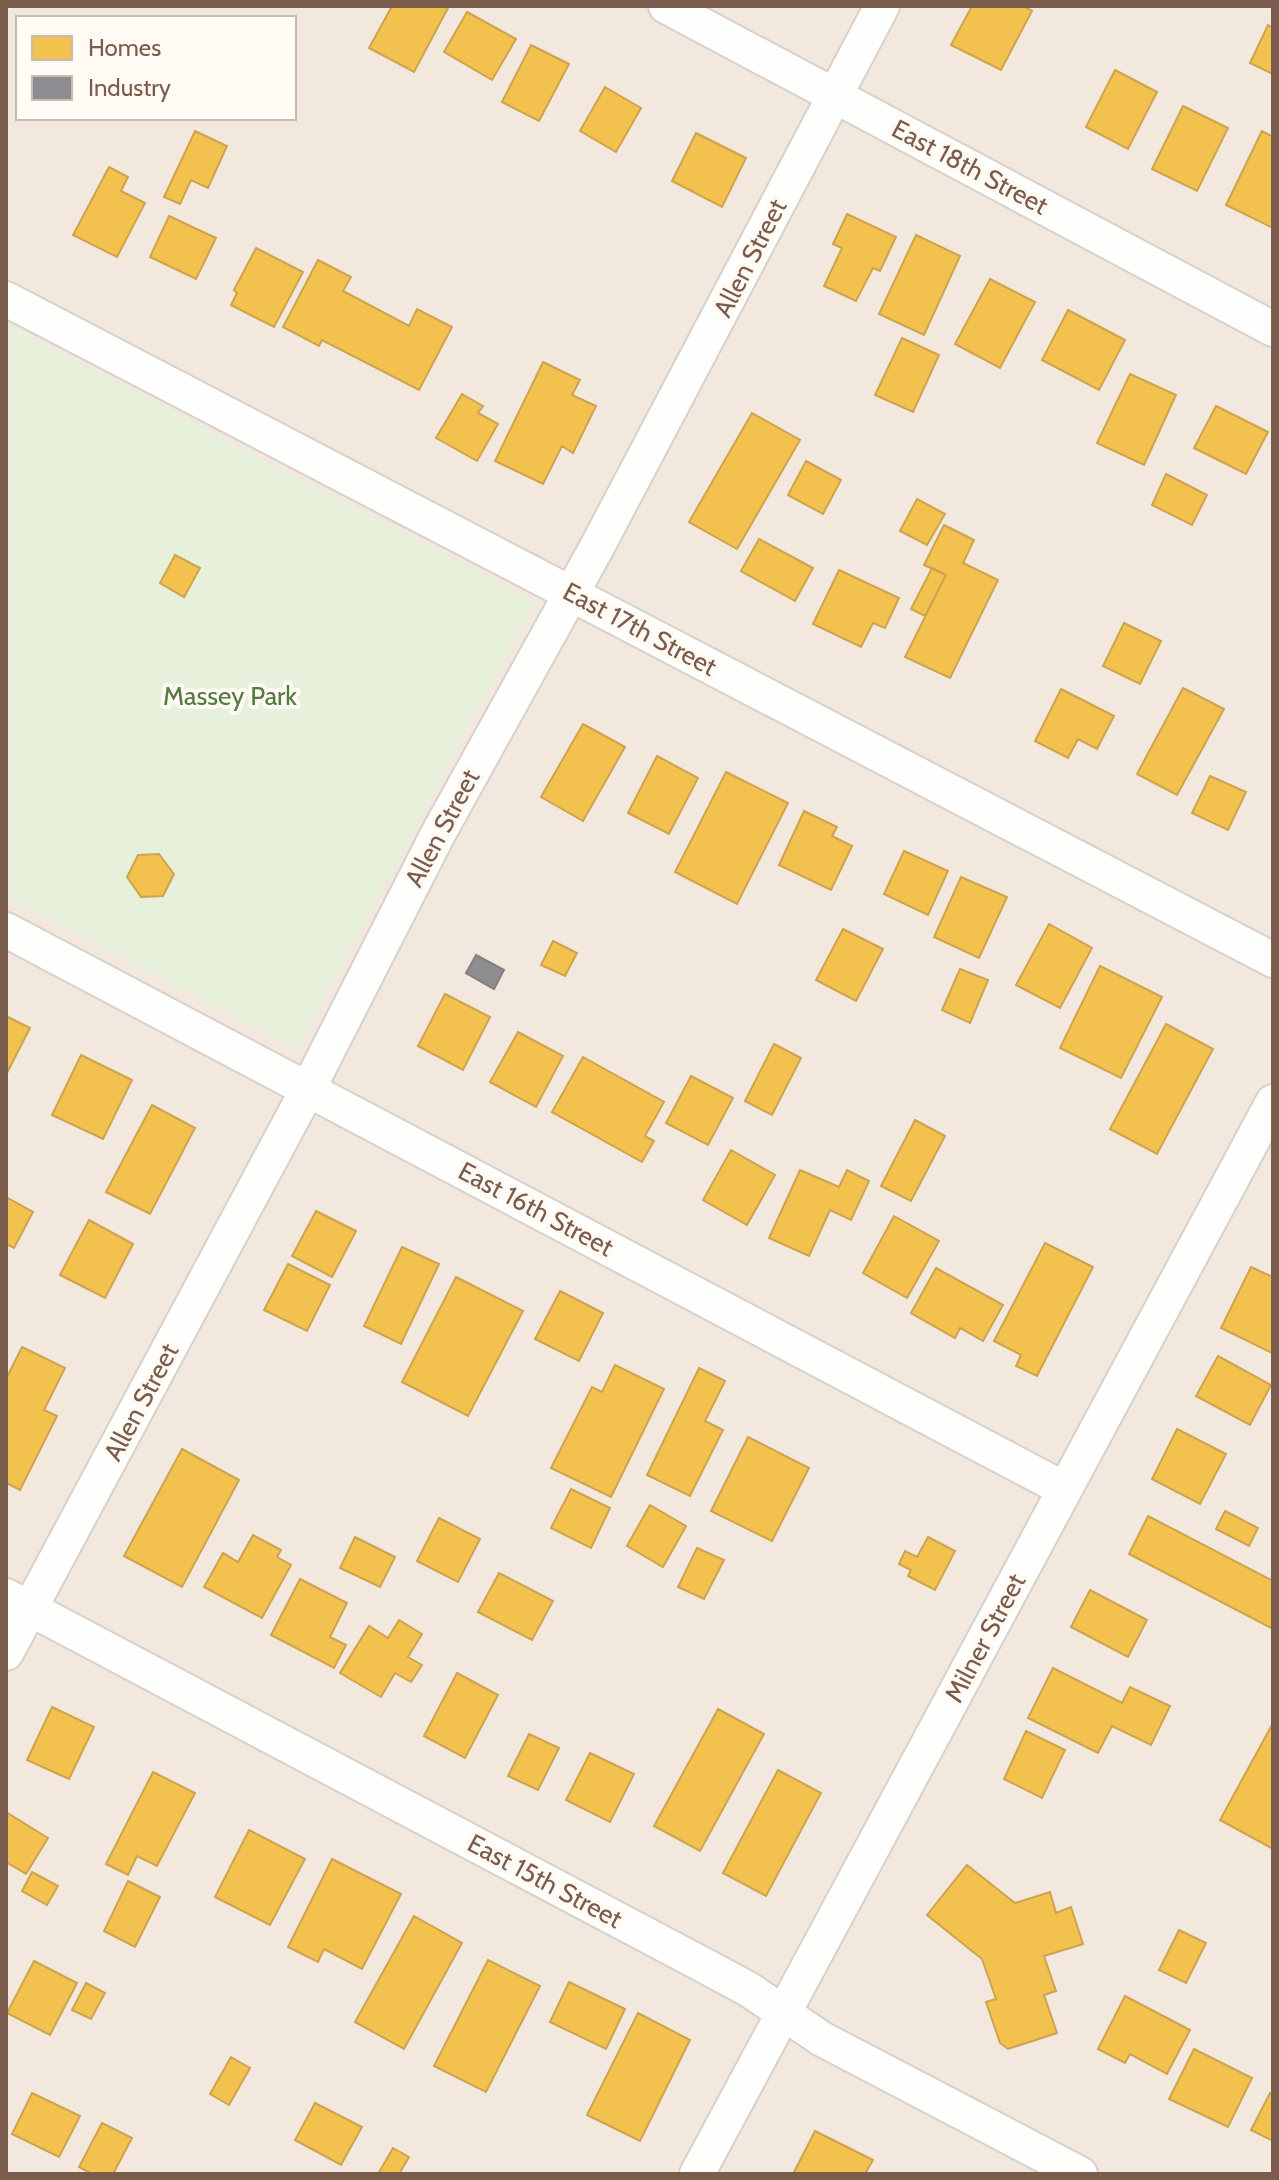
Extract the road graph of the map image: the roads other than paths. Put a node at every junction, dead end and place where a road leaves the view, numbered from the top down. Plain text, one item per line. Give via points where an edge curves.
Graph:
1 (666, 6) edge
2 (882, 6) edge
3 (835, 94) junction
4 (6, 299) edge
5 (1273, 329) edge
6 (571, 593) junction
7 (6, 930) edge
8 (1273, 960) edge
9 (308, 1089) junction
10 (1273, 1102) edge
11 (1064, 1489) junction
12 (18, 1603) edge
13 (6, 1653) edge
14 (783, 2013) junction
15 (697, 2174) edge
16 (1080, 2174) edge

1 - 3 street, East 18th Street
2 - 3 street, Allen Street
3 - 5 street, East 18th Street
3 - 6 street, Allen Street
4 - 6 street, East 17th Street
6 - 8 street, East 17th Street
6 - 9 street, Allen Street via 438,834
7 - 9 street, East 16th Street
9 - 11 street, East 16th Street
9 - 12 street, Allen Street
10 - 11 street, Milner Street
11 - 14 street, Milner Street
12 - 13 street, Allen Street
12 - 14 street, East 15th Street via 709,1968
14 - 15 street, Milner Street
14 - 16 street, East 15th Street via 822,2039

